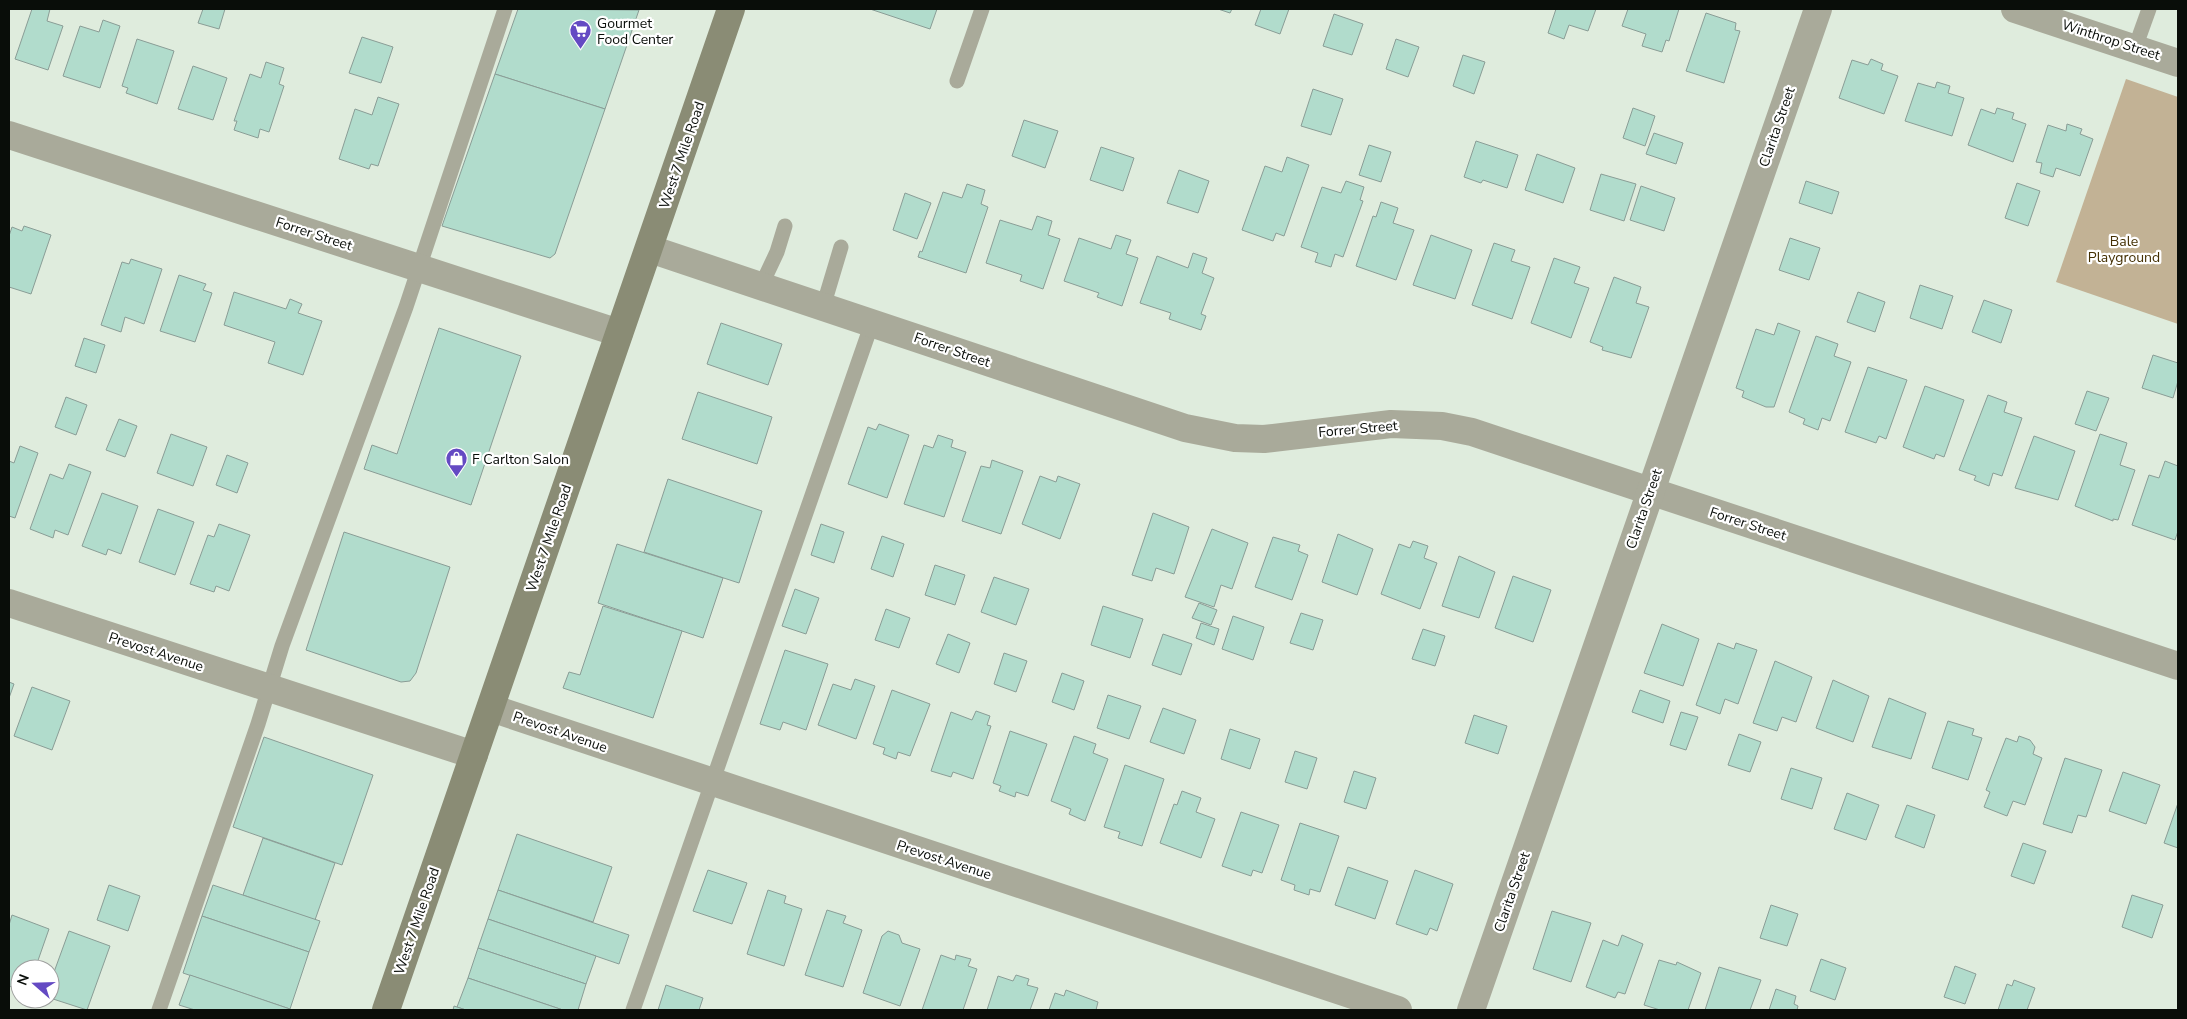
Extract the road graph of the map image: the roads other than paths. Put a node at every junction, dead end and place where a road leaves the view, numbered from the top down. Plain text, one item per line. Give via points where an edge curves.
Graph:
1 (505, 9) edge
2 (732, 9) edge
3 (982, 9) edge
4 (1818, 9) edge
5 (2015, 9) edge
6 (2149, 9) edge
7 (2135, 48) junction
8 (2178, 63) edge
9 (956, 81) dead end
10 (9, 135) edge
11 (785, 226) dead end
12 (841, 247) dead end
13 (650, 249) junction
14 (419, 268) junction
15 (761, 286) junction
16 (823, 307) junction
17 (872, 323) junction
18 (619, 333) junction
19 (1650, 492) junction
20 (9, 603) edge
21 (2178, 666) edge
22 (270, 689) junction
23 (490, 708) junction
24 (474, 755) junction
25 (712, 783) junction
26 (159, 1010) edge
27 (386, 1010) edge
28 (633, 1010) edge
29 (1398, 1010) edge
30 (1471, 1010) edge

1 - 14 lane
2 - 13 main road, West 7 Mile Road
3 - 9 lane
4 - 19 street, Clarita Street
5 - 7 street, Winthrop Street
6 - 7 lane
7 - 8 street, Winthrop Street
10 - 14 street, Forrer Street
11 - 15 lane
12 - 16 lane
13 - 15 street, Forrer Street
13 - 18 main road, West 7 Mile Road
14 - 18 street, Forrer Street
14 - 22 lane via 282,646
15 - 16 street, Forrer Street
16 - 17 street, Forrer Street
17 - 19 street, Forrer Street via 1185,428 1235,438 1264,439 1391,424 1442,426 1472,432
17 - 25 lane
18 - 23 main road, West 7 Mile Road
19 - 21 street, Forrer Street
19 - 30 street, Clarita Street
20 - 22 street, Prevost Avenue
22 - 24 street, Prevost Avenue
22 - 26 lane
23 - 24 main road, West 7 Mile Road
23 - 25 street, Prevost Avenue
24 - 27 main road, West 7 Mile Road
25 - 28 lane
25 - 29 street, Prevost Avenue

